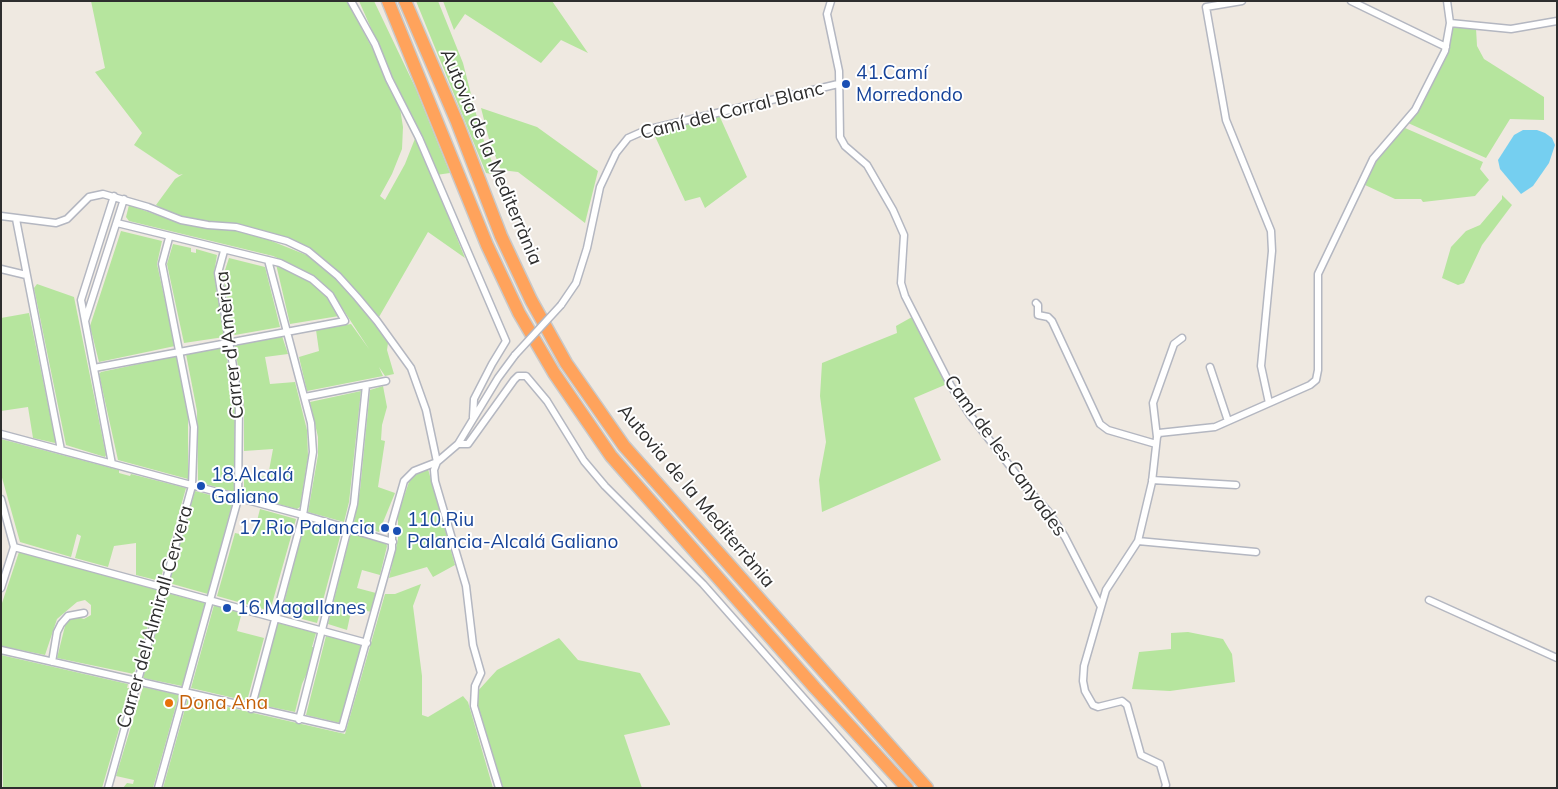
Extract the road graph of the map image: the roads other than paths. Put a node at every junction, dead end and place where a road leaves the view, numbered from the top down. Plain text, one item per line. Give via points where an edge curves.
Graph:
1 (351, 1) edge
2 (388, 1) edge
3 (405, 1) edge
4 (831, 1) edge
5 (1242, 1) edge
6 (1351, 1) edge
7 (1447, 1) edge
8 (1557, 21) edge
9 (1450, 23) junction
10 (1446, 47) junction
11 (838, 84) junction
12 (114, 196) junction
13 (124, 199) junction
14 (1, 216) edge
15 (16, 219) junction
16 (117, 224) junction
17 (169, 238) junction
18 (224, 251) junction
19 (268, 260) junction
20 (1, 269) edge
21 (26, 275) junction
22 (1036, 303) dead end
23 (85, 323) junction
24 (287, 331) junction
25 (1182, 338) dead end
26 (229, 341) junction
27 (180, 351) junction
28 (1210, 367) dead end
29 (94, 368) junction
30 (386, 381) dead end
31 (366, 385) junction
32 (305, 396) junction
33 (1269, 403) junction
34 (473, 419) junction
35 (1228, 421) junction
36 (1, 434) edge
37 (1157, 440) junction
38 (458, 444) junction
39 (61, 450) junction
40 (437, 462) junction
41 (112, 464) junction
42 (1152, 480) junction
43 (1236, 485) dead end
44 (192, 486) junction
45 (1, 499) edge
46 (238, 499) junction
47 (303, 515) junction
48 (347, 528) junction
49 (1138, 541) junction
50 (393, 542) junction
51 (14, 547) junction
52 (1256, 552) dead end
53 (1, 588) edge
54 (164, 589) junction
55 (211, 600) junction
56 (1429, 600) dead end
57 (1101, 606) junction
58 (84, 613) dead end
59 (276, 618) junction
60 (322, 630) junction
61 (367, 643) junction
62 (1, 650) edge
63 (1557, 658) edge
64 (52, 662) junction
65 (138, 682) junction
66 (185, 692) junction
67 (251, 709) junction
68 (299, 720) junction
69 (108, 788) edge
70 (158, 788) edge
71 (499, 788) edge
72 (883, 788) edge
73 (908, 788) edge
74 (927, 788) edge
75 (1165, 788) edge

1 - 34 street via 419,138 506,341 474,399
2 - 73 highway, Autovia de la Mediterrània via 487,245 519,313 554,373 611,456
3 - 74 highway, Autovia de la Mediterrània via 501,236 531,300 566,362 624,446
4 - 11 street, Camí de les Canyades via 827,14 839,70
5 - 33 street via 1206,7 1226,120 1272,231 1261,366
6 - 10 street
7 - 9 street
8 - 9 street via 1511,30
9 - 10 street
10 - 33 street via 1415,110 1367,168 1362,186 1318,274 1316,380
11 - 34 street, Camí del Corral Blanc, bridge via 646,130 628,138 616,153 600,187 588,248 576,283 561,305 515,355
11 - 57 street, Camí de les Canyades via 840,137 866,165 894,210 904,234 901,284 933,353 970,416 1048,511
12 - 13 street
12 - 15 street via 96,194 88,197 67,219 56,223
12 - 23 street via 81,300
13 - 16 street
13 - 40 street via 181,220 236,227 308,250 377,321 411,368 426,410
14 - 15 street
15 - 21 street
16 - 17 street
16 - 23 street
17 - 18 street
17 - 27 street, Carrer del'Almirall Cervera via 162,264
18 - 19 street
18 - 26 street, Carrer d'Amèrica via 218,273
19 - 24 street
19 - 24 street via 280,262 312,279 338,305 345,321
20 - 21 street
21 - 39 street
22 - 37 street via 1038,315 1052,321 1100,424 1108,430
23 - 29 street
24 - 26 street
24 - 32 street
25 - 37 street via 1174,344 1153,403
26 - 27 street
26 - 46 street, Carrer d'Amèrica via 239,403
27 - 29 street
27 - 44 street, Carrer del'Almirall Cervera via 194,427
28 - 35 street
29 - 41 street
30 - 31 street
31 - 32 street
31 - 48 street via 354,504
32 - 47 street via 313,438
33 - 35 street
34 - 38 street, Camí del Corral Blanc
35 - 37 street via 1208,429 1166,432
36 - 39 street
37 - 42 street
38 - 40 street
38 - 72 street via 468,444 514,380 518,376 526,376 605,486 703,584
39 - 41 street
40 - 50 street via 414,471 404,481 392,524
40 - 71 street via 435,481 466,586 473,645 481,673 475,686 474,706
41 - 44 street
42 - 43 street
42 - 49 street
44 - 46 street
44 - 54 street, Carrer del'Almirall Cervera
45 - 51 street
46 - 47 street
46 - 55 street, Carrer d'Amèrica
47 - 48 street
47 - 59 street
48 - 50 street
48 - 60 street
49 - 52 street
49 - 57 street via 1106,590
50 - 61 street
51 - 53 street
51 - 54 street
54 - 55 street
54 - 65 street, Carrer del'Almirall Cervera
55 - 59 street
55 - 66 street, Carrer d'Amèrica
56 - 63 street
57 - 75 street via 1084,666 1085,691 1098,707 1122,701 1127,705 1141,755 1160,764
58 - 64 street via 68,616 61,624
59 - 60 street
59 - 67 street
60 - 61 street
60 - 68 street
61 - 68 street via 342,728
62 - 64 street
64 - 65 street
65 - 66 street
65 - 69 street, Carrer del'Almirall Cervera
66 - 67 street
66 - 70 street, Carrer d'Amèrica
67 - 68 street

